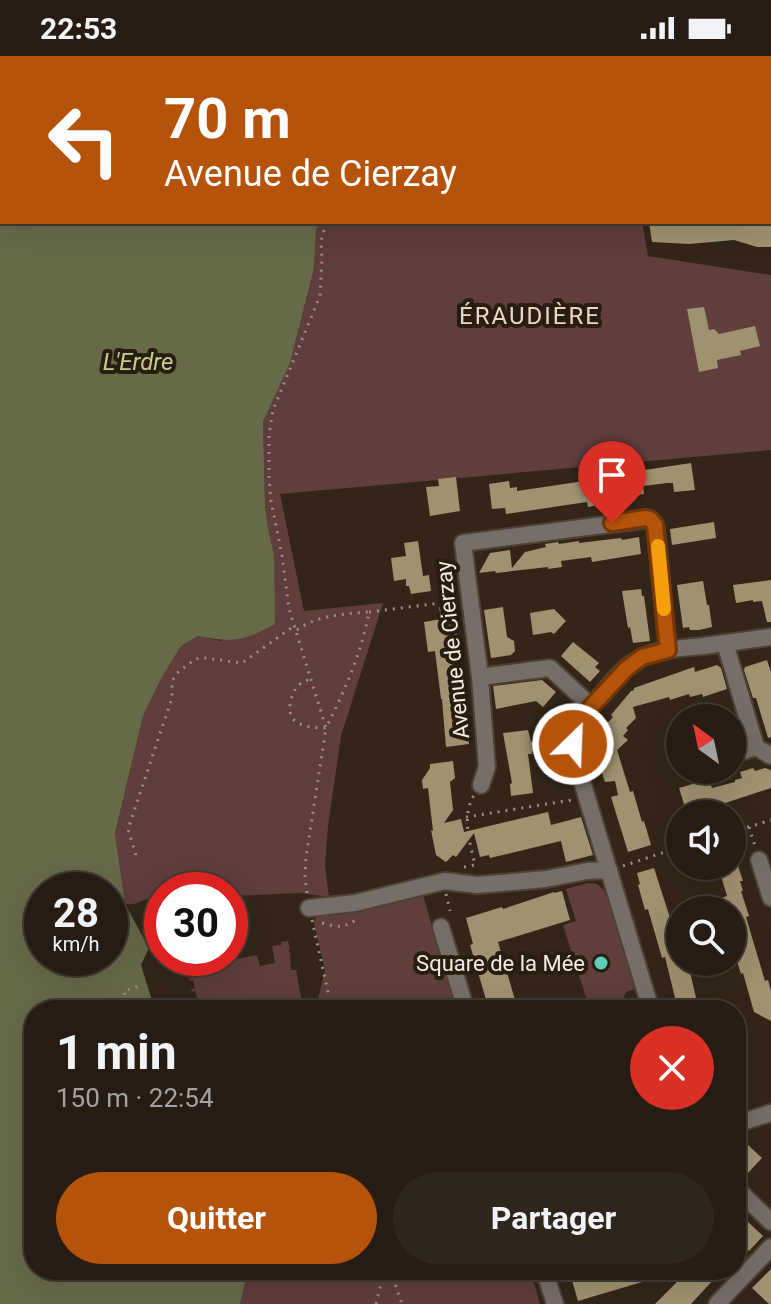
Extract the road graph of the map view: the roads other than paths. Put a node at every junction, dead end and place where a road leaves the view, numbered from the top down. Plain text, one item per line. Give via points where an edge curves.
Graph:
1 (771, 637) edge
2 (725, 643) junction
3 (668, 650) junction
4 (480, 677) junction
5 (736, 704) edge
6 (591, 706) junction
7 (746, 728) edge
8 (764, 752) edge
9 (481, 785) road end
10 (759, 860) road end
11 (615, 868) junction
12 (771, 898) edge
13 (309, 908) road end
14 (441, 927) dead end
15 (463, 1000) edge
16 (648, 1000) edge
17 (771, 1113) edge
18 (746, 1121) edge
19 (746, 1198) edge
20 (771, 1222) edge
21 (771, 1247) edge
22 (746, 1273) edge
23 (547, 1280) edge
24 (740, 1280) edge
25 (555, 1304) edge
26 (717, 1304) edge

1 - 2 street
2 - 3 street
2 - 5 street
3 - 4 street, Avenue de Cierzay via 656,529 650,519 463,543
3 - 6 street via 631,664
4 - 6 street via 550,668
4 - 9 street, Avenue de Cierzay via 487,767
6 - 11 street via 576,725 574,755
7 - 8 street
10 - 12 street
11 - 13 street via 477,885 445,881 355,903
11 - 16 street
14 - 15 street
17 - 18 street
19 - 20 street
21 - 22 street
23 - 25 street
24 - 26 street

